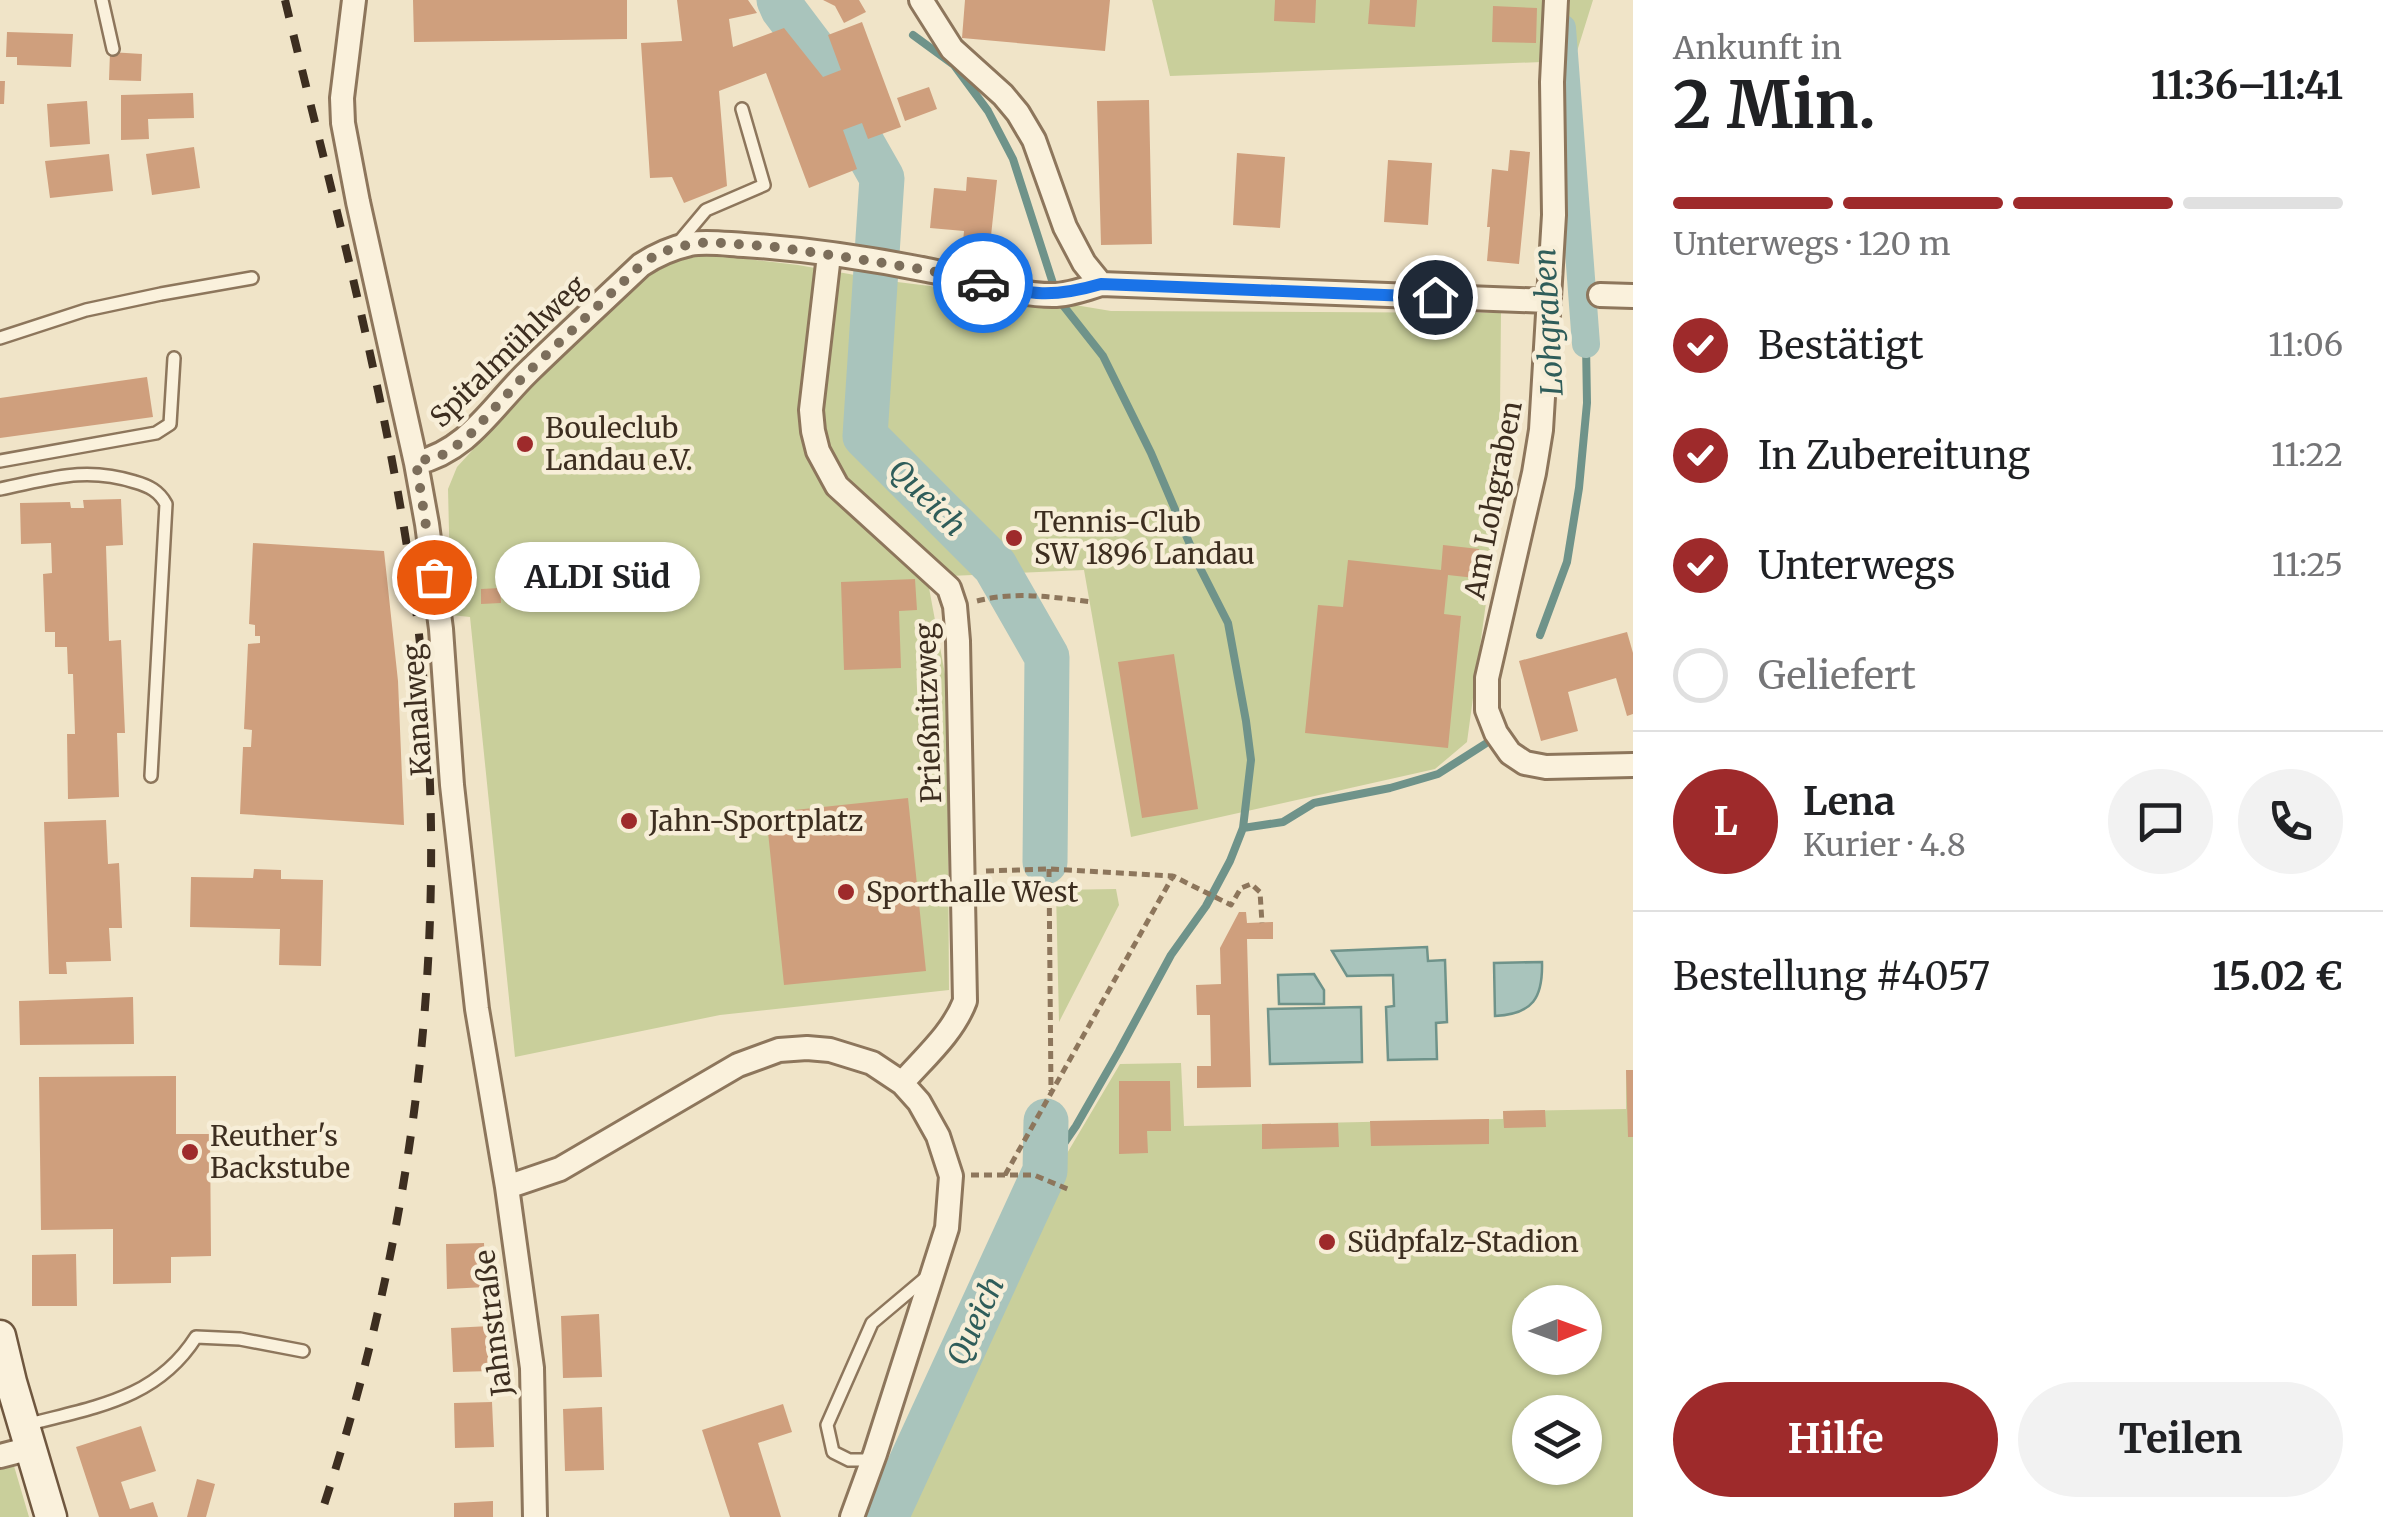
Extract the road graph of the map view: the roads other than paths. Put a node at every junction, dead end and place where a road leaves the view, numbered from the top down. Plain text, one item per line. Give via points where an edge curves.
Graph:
1 (102, 0) edge
2 (354, 0) edge
3 (921, 0) edge
4 (1556, 0) edge
5 (113, 49) dead end
6 (742, 110) dead end
7 (674, 248) junction
8 (840, 256) junction
9 (252, 278) dead end
10 (1101, 284) junction
11 (1600, 295) dead end
12 (1633, 296) edge
13 (1548, 301) junction
14 (0, 338) edge
15 (174, 358) dead end
16 (0, 461) edge
17 (416, 462) junction
18 (0, 489) edge
19 (1633, 765) edge
20 (152, 776) dead end
21 (902, 1083) junction
22 (494, 1124) joint
23 (506, 1187) junction
24 (932, 1272) junction
25 (0, 1336) edge
26 (303, 1351) dead end
27 (28, 1437) junction
28 (0, 1456) edge
29 (873, 1460) junction
30 (52, 1517) edge
31 (535, 1517) edge
32 (852, 1517) edge

1 - 5 lane
2 - 17 street, Kanalweg via 343,123
3 - 10 street via 952,49 1018,113 1066,227
4 - 13 street, Am Lohgraben
6 - 7 lane via 764,186 706,210
7 - 8 street, Spitalmühlweg via 709,242
7 - 17 street, Spitalmühlweg via 641,265 466,439
8 - 10 street, Spitalmühlweg via 1023,292 1068,294
8 - 21 street, Prießnitzweg via 811,410 818,452 837,486 949,588 958,641 965,1000 950,1029
9 - 14 lane via 86,310
10 - 13 street, Spitalmühlweg
11 - 12 street
13 - 19 street, Am Lohgraben via 1534,474 1487,678 1487,710 1496,733 1525,762
15 - 16 lane via 170,424 156,434
17 - 22 street, Kanalweg via 439,612 463,898
18 - 20 lane via 100,473 141,484 166,504
21 - 23 street via 852,1055 779,1050 738,1065 560,1169
21 - 24 street via 932,1122 951,1176 946,1228
22 - 23 street, Jahnstraße
23 - 31 street, Jahnstraße via 532,1368
24 - 29 street
24 - 29 lane via 872,1324 827,1426 834,1452
25 - 27 street
26 - 27 lane via 196,1338 169,1370 139,1391
27 - 28 street
27 - 30 street
29 - 32 street

